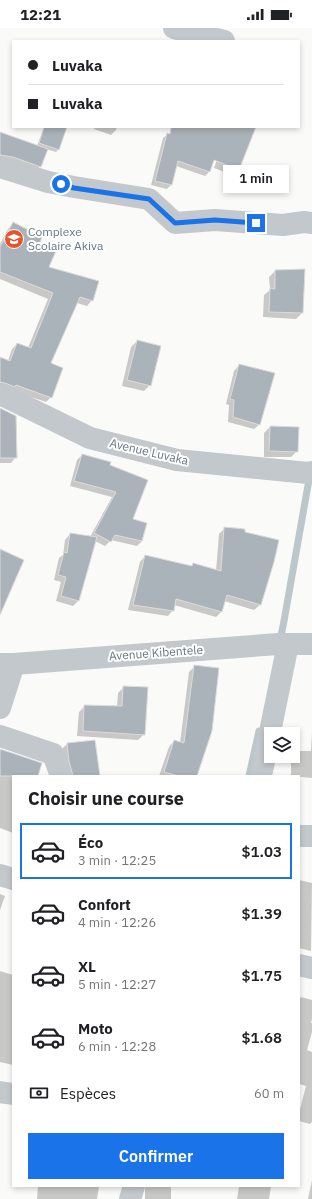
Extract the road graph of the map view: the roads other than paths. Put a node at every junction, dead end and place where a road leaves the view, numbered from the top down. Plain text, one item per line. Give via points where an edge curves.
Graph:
1 (174, 28) edge
2 (220, 40) edge
3 (0, 167) edge
4 (312, 223) edge
5 (0, 394) edge
6 (310, 473) edge
7 (297, 644) edge
8 (7, 664) edge
9 (0, 708) edge
10 (0, 736) edge
11 (62, 775) edge
12 (261, 775) edge
13 (300, 836) edge
14 (312, 836) edge
15 (0, 875) edge
16 (12, 879) edge
17 (300, 965) edge
18 (312, 968) edge
19 (0, 1092) edge
20 (12, 1094) edge
21 (134, 1187) edge
22 (130, 1199) edge

1 - 2 street
3 - 4 street via 74,188 149,199 175,223 215,220 283,225
5 - 6 street, Avenue Luvaka via 90,438 177,460
7 - 8 street, Avenue Kibentele
7 - 12 street
8 - 9 street
10 - 11 street via 53,754
13 - 14 street
15 - 16 street
17 - 18 street
19 - 20 street
21 - 22 street

